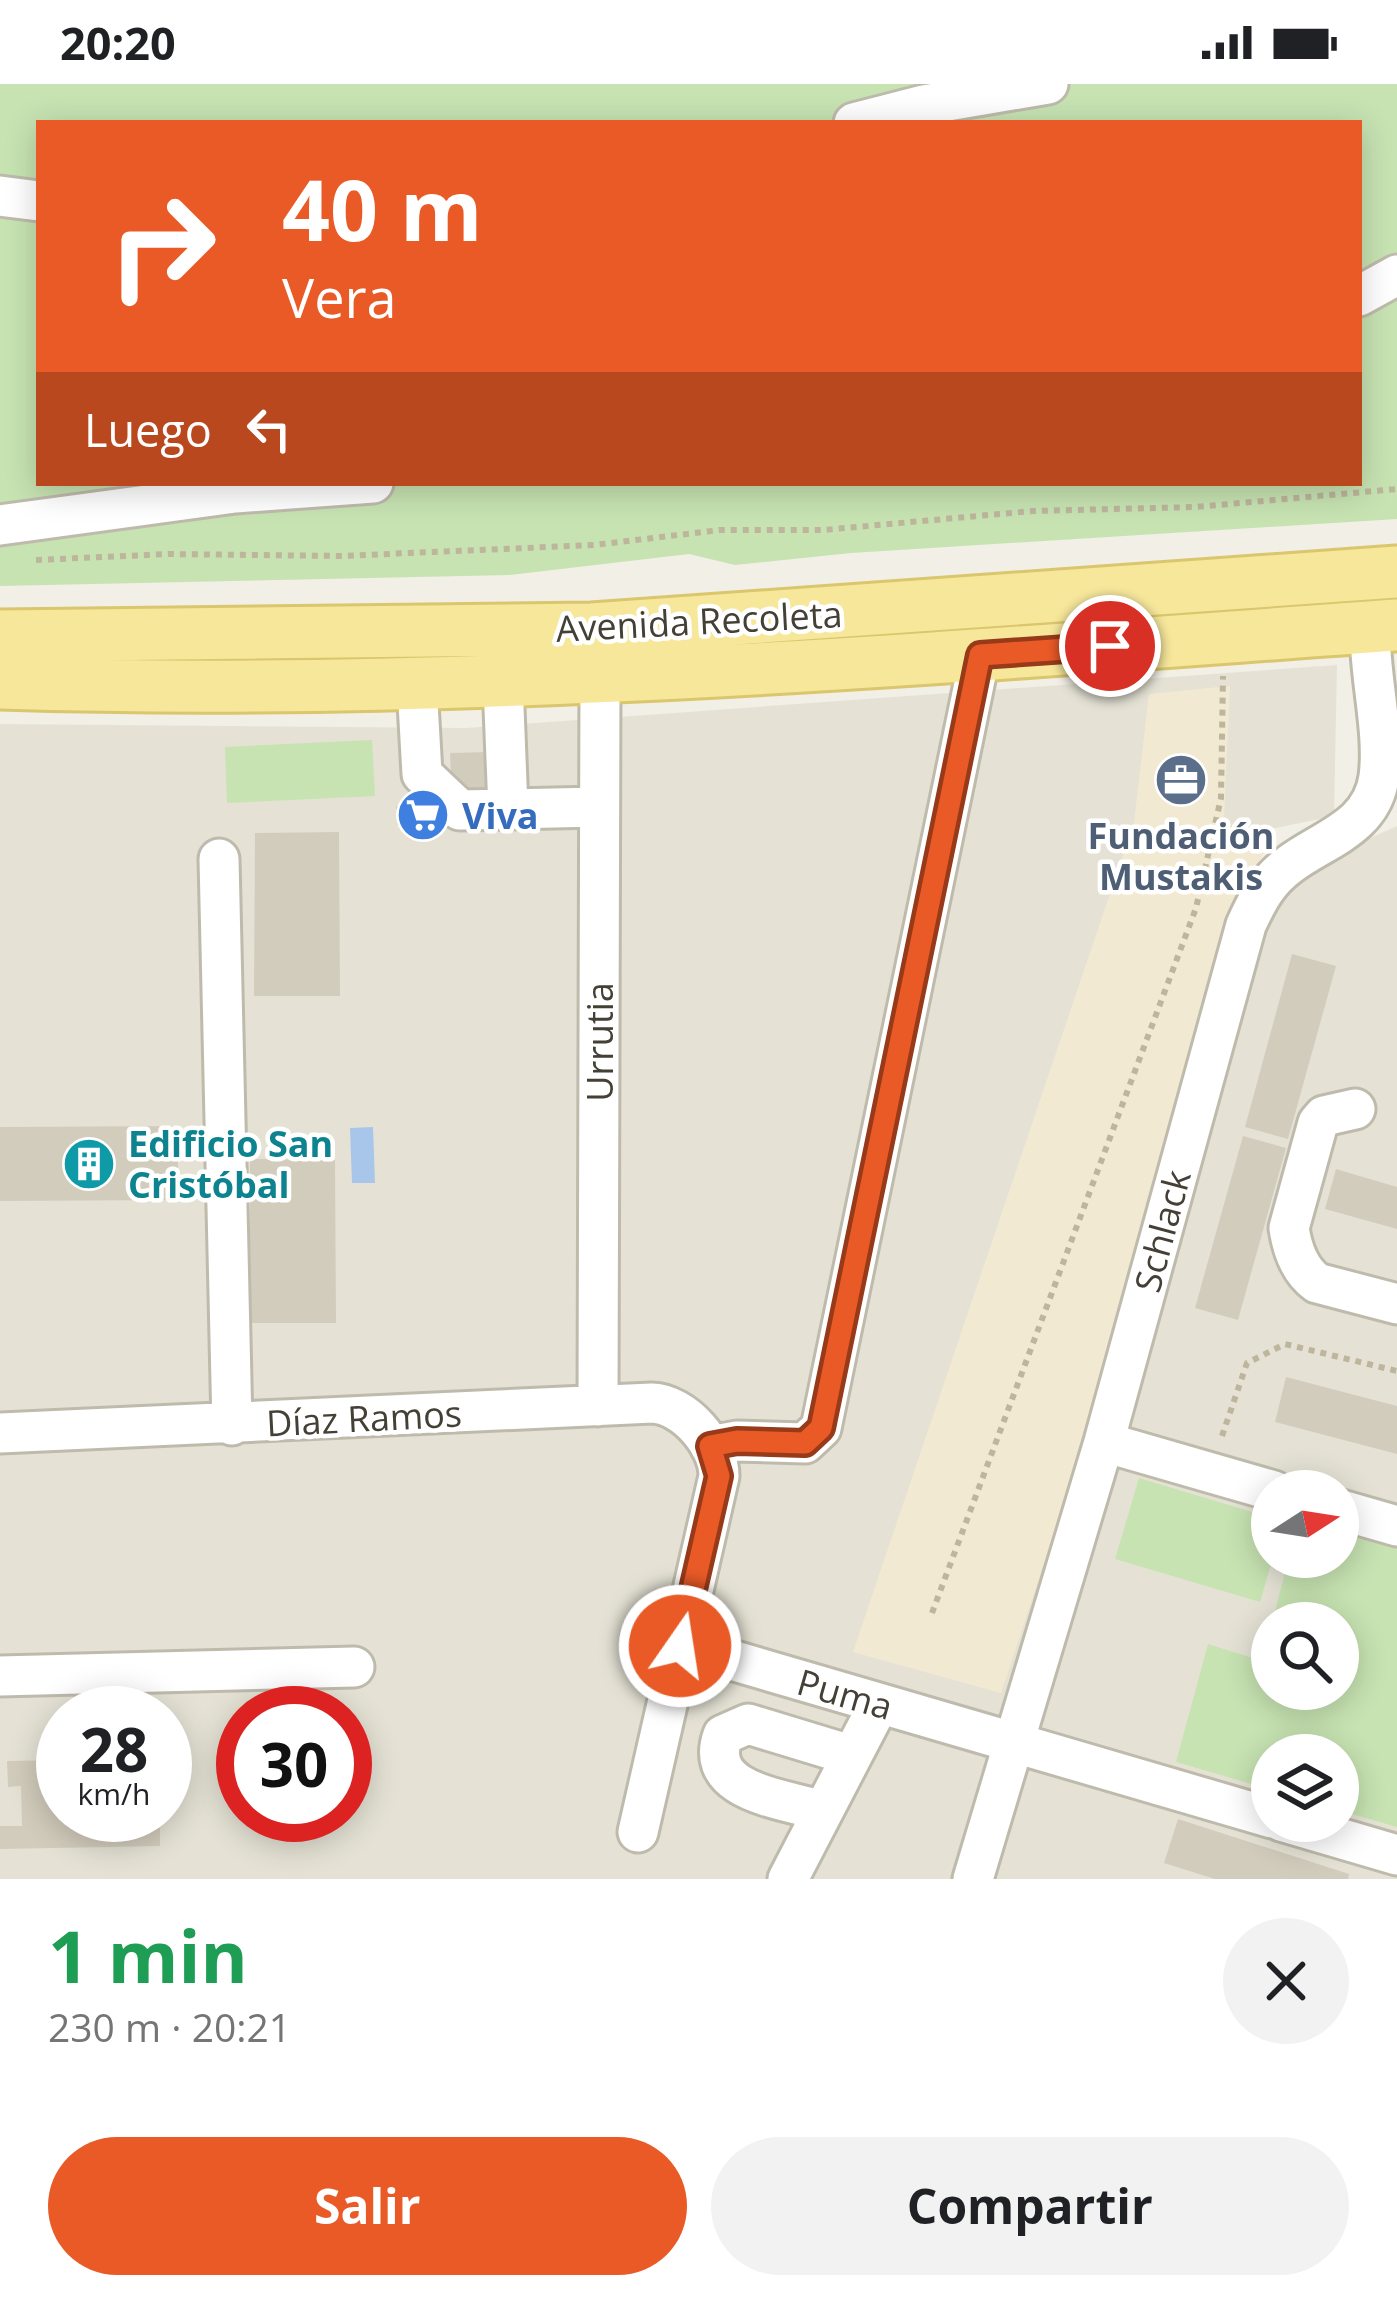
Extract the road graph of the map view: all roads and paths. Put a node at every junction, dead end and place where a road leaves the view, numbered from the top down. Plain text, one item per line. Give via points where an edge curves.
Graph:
1 (1048, 84) edge
2 (866, 120) edge
3 (0, 196) edge
4 (36, 202) edge
5 (1397, 275) edge
6 (1362, 294) edge
7 (332, 486) edge
8 (1397, 489) edge
9 (9, 542) edge
10 (1397, 572) edge
11 (632, 626) junction
12 (1383, 626) edge
13 (0, 636) edge
14 (980, 655) junction
15 (1224, 656) dead end
16 (600, 678) junction
17 (0, 682) edge
18 (503, 682) junction
19 (417, 685) junction
20 (1385, 689) edge
21 (1388, 794) edge
22 (599, 806) junction
23 (508, 809) junction
24 (219, 860) dead end
25 (1355, 1109) dead end
26 (1397, 1304) edge
27 (1397, 1371) edge
28 (598, 1406) junction
29 (232, 1425) junction
30 (0, 1433) edge
31 (1104, 1442) junction
32 (710, 1446) junction
33 (1211, 1473) junction
34 (1251, 1484) edge
35 (1359, 1515) edge
36 (1397, 1526) edge
37 (932, 1613) dead end
38 (680, 1646) junction
39 (354, 1667) dead end
40 (0, 1676) edge
41 (879, 1704) junction
42 (1010, 1742) junction
43 (850, 1755) junction
44 (822, 1811) junction
45 (1251, 1812) edge
46 (638, 1832) dead end
47 (1353, 1842) edge
48 (1397, 1855) edge
49 (788, 1879) edge
50 (973, 1879) edge

1 - 2 street
3 - 4 street
5 - 6 street
7 - 9 street via 235,493
8 - 9 path via 341,556
10 - 11 main road, Avenida Recoleta
10 - 12 main road via 1373,600
11 - 13 main road, Avenida Recoleta
11 - 16 main road via 603,656
12 - 14 main road, Avenida Recoleta
12 - 20 street, Schlack
14 - 16 main road, Avenida Recoleta
14 - 32 street via 821,1428 805,1443
15 - 37 path via 1221,797 1196,908
16 - 18 main road, Avenida Recoleta
16 - 22 street, Urrutia
17 - 19 main road, Avenida Recoleta
18 - 19 main road, Avenida Recoleta
18 - 23 street
19 - 23 street via 422,774 460,810
20 - 21 street, Schlack
21 - 31 street, Schlack via 1333,841 1286,867 1262,891 1246,925
22 - 23 street
22 - 28 street, Urrutia
24 - 29 street
25 - 26 street via 1318,1123 1289,1228 1292,1245 1317,1282
27 - 33 path via 1285,1344 1247,1363
28 - 29 street, Díaz Ramos
28 - 32 street, Díaz Ramos via 672,1406
29 - 30 street, Díaz Ramos
31 - 33 street
31 - 42 street, Schlack
32 - 38 street via 719,1476
33 - 34 street
35 - 36 street
38 - 41 street, Puma
38 - 46 street
39 - 40 street
41 - 42 street, Puma
41 - 43 street
42 - 45 street, Puma
42 - 50 street, Schlack
43 - 44 street
43 - 44 street via 748,1724 723,1735 716,1756 736,1784
44 - 49 street
47 - 48 street

